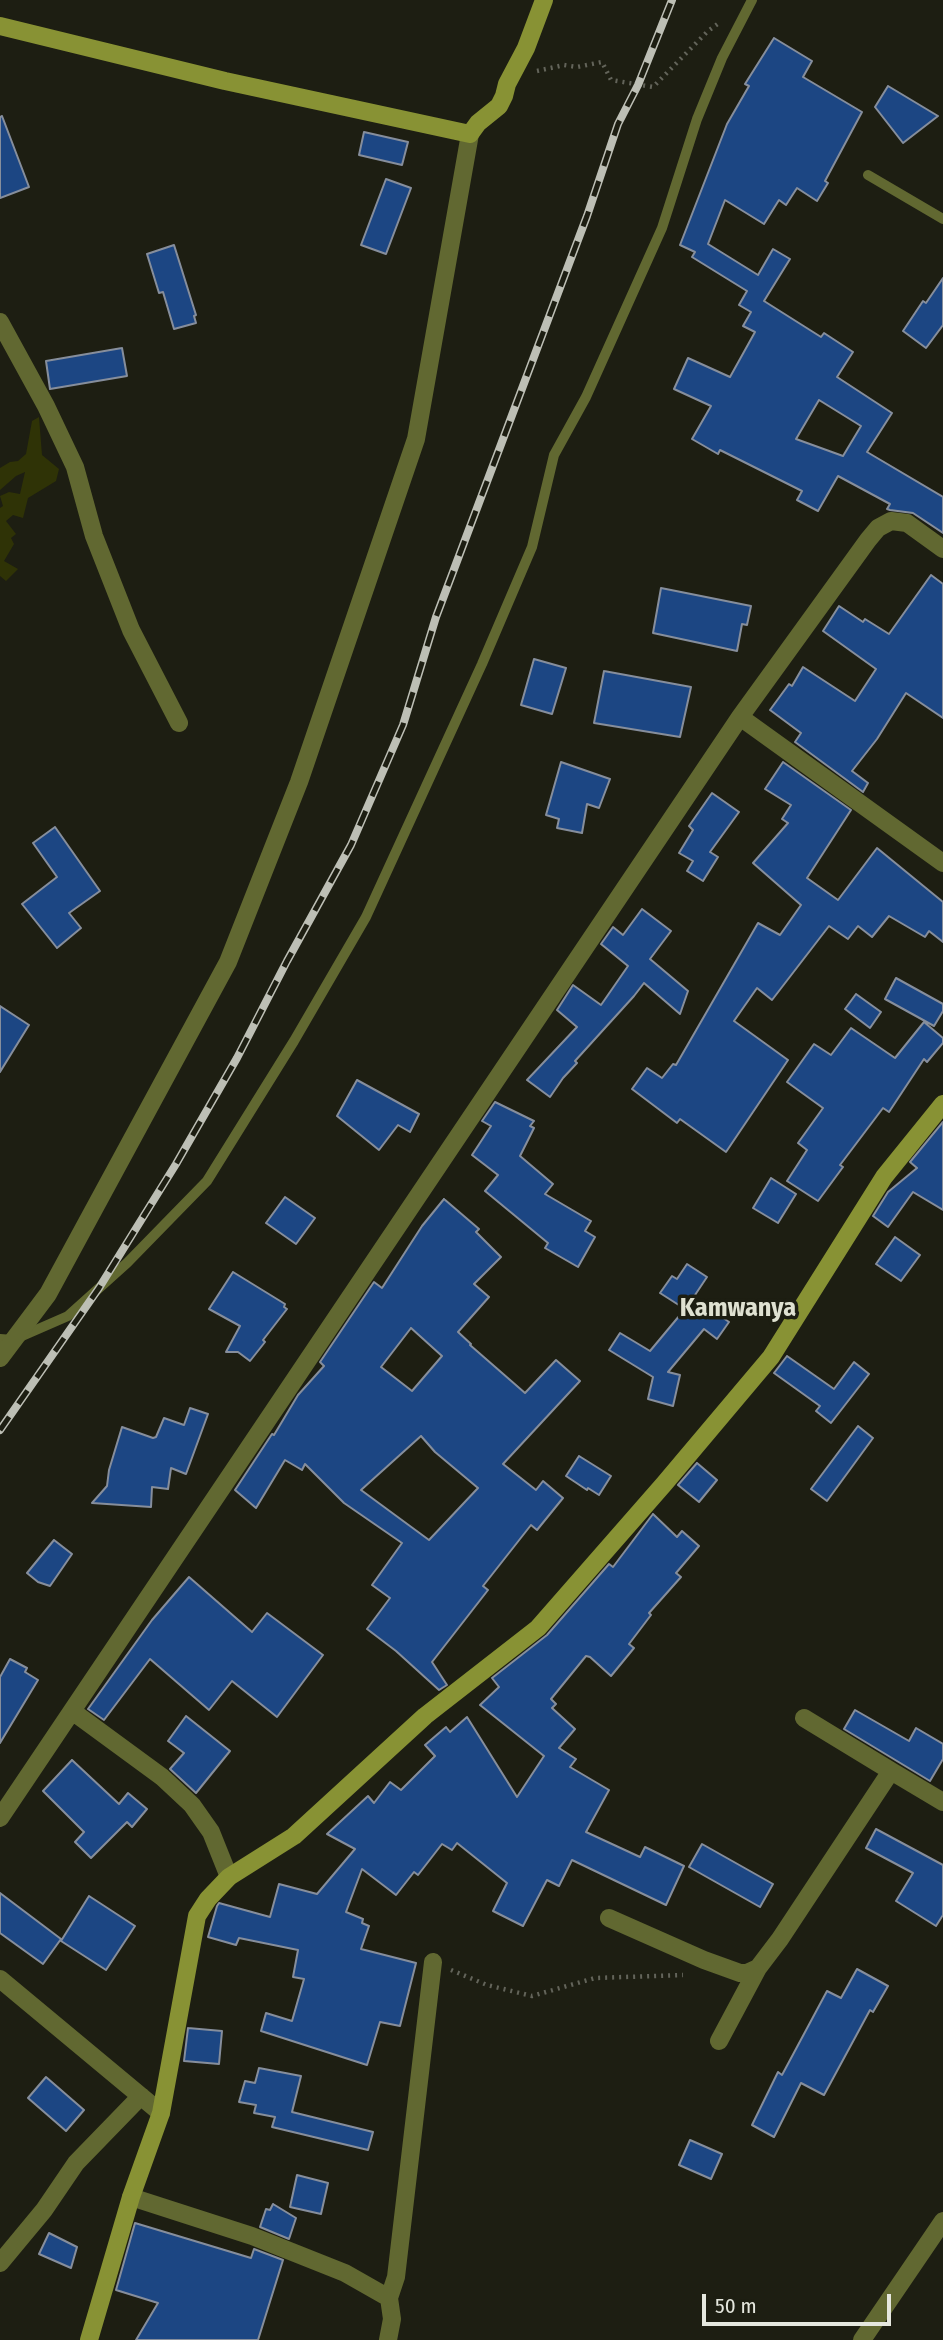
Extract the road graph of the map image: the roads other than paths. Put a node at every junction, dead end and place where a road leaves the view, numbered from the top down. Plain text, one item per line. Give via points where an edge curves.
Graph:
1 (544, 0) edge
2 (752, 0) edge
3 (0, 26) edge
4 (470, 134) junction
5 (868, 175) dead end
6 (943, 219) edge
7 (0, 322) edge
8 (943, 548) edge
9 (740, 716) junction
10 (179, 723) dead end
11 (943, 863) edge
12 (943, 1104) edge
13 (6, 1340) edge
14 (0, 1358) edge
15 (72, 1711) junction
16 (804, 1718) dead end
17 (891, 1771) junction
18 (943, 1802) edge
19 (0, 1818) edge
20 (229, 1877) junction
21 (609, 1918) dead end
22 (433, 1962) road end
23 (758, 1968) junction
24 (0, 1979) edge
25 (719, 2041) dead end
26 (141, 2096) junction
27 (161, 2113) junction
28 (131, 2197) junction
29 (943, 2221) edge
30 (0, 2263) edge
31 (389, 2298) junction
32 (89, 2340) edge
33 (388, 2340) edge
34 (862, 2340) edge

1 - 4 main road via 499,106
2 - 13 lane via 697,120 662,228 586,397 554,455 532,547 366,917 207,1181 68,1316
3 - 4 main road
4 - 13 street via 416,439 299,782 228,962 48,1294
5 - 6 lane
7 - 10 street via 75,467 94,536 131,631
8 - 9 street via 906,523 891,521 878,528
9 - 11 street
9 - 15 street
12 - 20 main road via 884,1177 771,1357 538,1628 425,1716 294,1836
13 - 14 street
15 - 19 street
15 - 20 street via 162,1777 192,1805 211,1832
16 - 17 street
17 - 18 street
17 - 23 street
20 - 27 main road via 197,1916
21 - 23 street via 740,1973
22 - 31 street via 397,2277
23 - 25 street
24 - 26 street
26 - 27 street
26 - 30 street via 76,2163
27 - 28 main road
28 - 31 street via 252,2236 345,2273
28 - 32 main road
29 - 34 street
31 - 33 street

